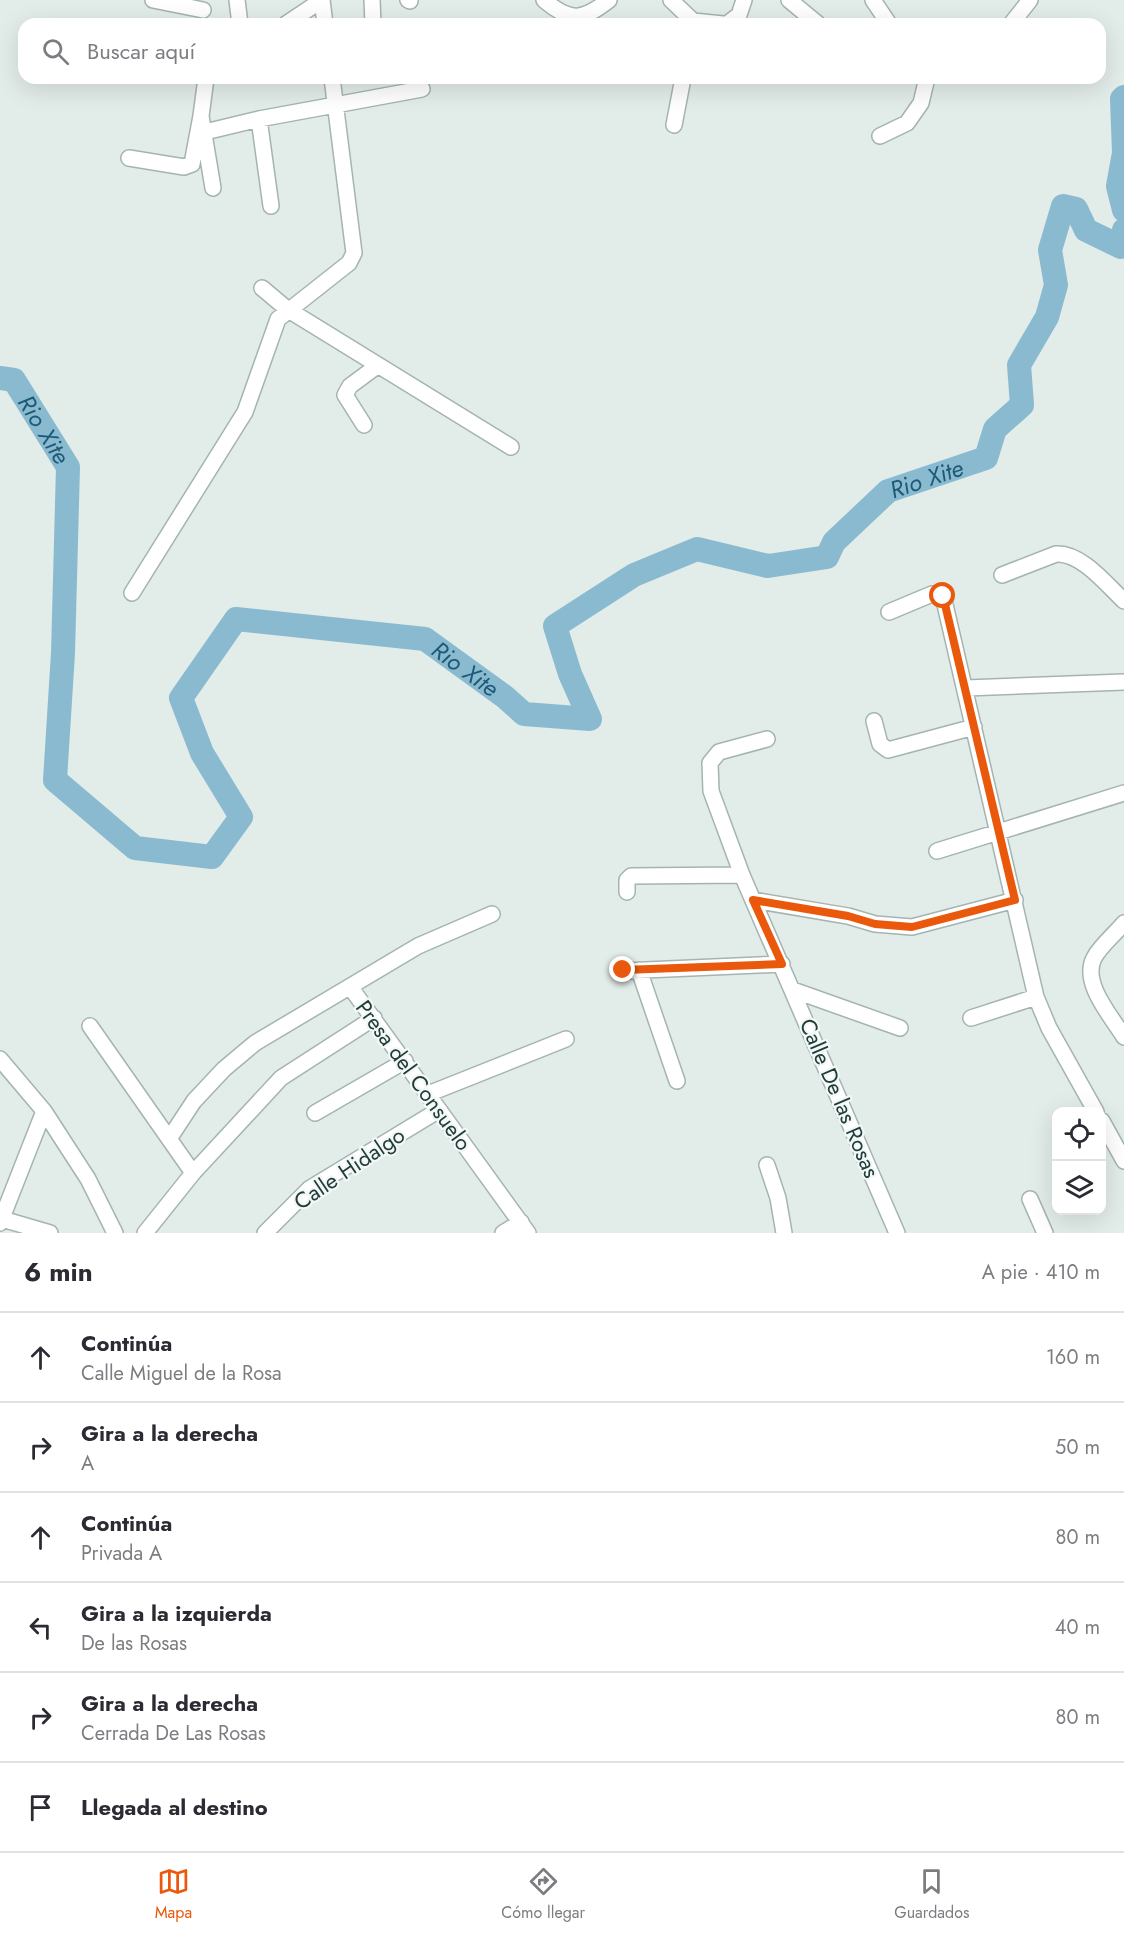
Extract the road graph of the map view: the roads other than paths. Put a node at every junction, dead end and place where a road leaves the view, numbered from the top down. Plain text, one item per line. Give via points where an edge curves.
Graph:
1 (153, 0) edge
2 (237, 0) edge
3 (322, 0) edge
4 (372, 0) edge
5 (544, 0) edge
6 (609, 0) edge
7 (671, 0) edge
8 (744, 0) edge
9 (789, 0) edge
10 (873, 0) edge
11 (1029, 0) edge
12 (203, 12) edge
13 (239, 18) edge
14 (295, 18) edge
15 (324, 18) edge
16 (373, 18) edge
17 (688, 18) edge
18 (731, 18) edge
19 (811, 18) edge
20 (885, 18) edge
21 (1016, 18) edge
22 (205, 84) edge
23 (333, 84) edge
24 (682, 84) edge
25 (926, 84) edge
26 (422, 89) dead end
27 (336, 107) junction
28 (201, 116) junction
29 (259, 119) junction
30 (674, 125) dead end
31 (205, 132) junction
32 (880, 136) dead end
33 (129, 158) dead end
34 (213, 188) dead end
35 (271, 206) dead end
36 (262, 288) dead end
37 (287, 309) junction
38 (377, 366) junction
39 (364, 425) dead end
40 (511, 447) dead end
41 (1002, 575) dead end
42 (132, 593) dead end
43 (1124, 600) edge
44 (889, 612) dead end
45 (1124, 682) edge
46 (966, 688) junction
47 (874, 721) dead end
48 (974, 728) junction
49 (767, 739) dead end
50 (1124, 793) edge
51 (999, 833) junction
52 (937, 851) dead end
53 (742, 874) junction
54 (627, 892) dead end
55 (753, 900) junction
56 (1015, 900) junction
57 (492, 914) dead end
58 (1124, 923) edge
59 (782, 964) junction
60 (623, 970) dead end
61 (639, 970) junction
62 (351, 988) junction
63 (794, 990) junction
64 (1036, 997) junction
65 (374, 1018) junction
66 (971, 1018) dead end
67 (90, 1026) dead end
68 (900, 1028) dead end
69 (1124, 1037) edge
70 (566, 1039) dead end
71 (0, 1059) edge
72 (405, 1061) junction
73 (677, 1081) dead end
74 (428, 1094) junction
75 (1093, 1107) edge
76 (440, 1110) junction
77 (44, 1111) junction
78 (315, 1113) dead end
79 (1106, 1130) edge
80 (169, 1138) junction
81 (1124, 1161) edge
82 (767, 1165) dead end
83 (193, 1173) junction
84 (1030, 1198) dead end
85 (1, 1221) edge
86 (525, 1228) edge
87 (50, 1233) edge
88 (115, 1233) edge
89 (145, 1233) edge
90 (265, 1233) edge
91 (503, 1233) edge
92 (784, 1233) edge
93 (897, 1233) edge
94 (1045, 1233) edge

1 - 12 street
2 - 13 street
3 - 14 street
3 - 15 street
4 - 16 street
5 - 6 street via 555,9 581,17
7 - 17 street
8 - 18 street
9 - 19 street
10 - 20 street
11 - 21 street
22 - 28 street
23 - 27 street
24 - 30 street
25 - 32 street via 921,103 907,123
26 - 27 street
27 - 29 street
27 - 37 street via 354,253 341,270
28 - 31 street
28 - 33 street via 192,164 184,167
29 - 31 street
29 - 35 street
31 - 34 street
36 - 37 street
37 - 38 street
37 - 42 street via 272,331 245,412
38 - 39 street via 350,386 345,395
38 - 40 street
41 - 43 street via 1064,553
44 - 46 street via 924,597 943,596
45 - 46 street
46 - 48 street
47 - 48 street via 880,744 888,750
48 - 51 street
49 - 53 street, Calle De las Rosas via 718,752 710,764 711,791
50 - 51 street
51 - 52 street
51 - 56 street
53 - 54 street via 631,876
53 - 55 street, Calle De las Rosas
55 - 56 street via 875,924 912,927
55 - 59 street, Calle De las Rosas
56 - 64 street
57 - 62 street, Presa del Consuelo via 418,946
58 - 69 street via 1094,958 1090,970 1091,982
59 - 61 street
59 - 63 street, Calle De las Rosas
60 - 61 street
61 - 73 street
62 - 65 street, Presa del Consuelo
62 - 80 street via 255,1043 194,1101
63 - 68 street
63 - 93 street, Calle De las Rosas
64 - 66 street
64 - 75 street
65 - 72 street, Presa del Consuelo
65 - 83 street via 281,1078
67 - 80 street
70 - 74 street
71 - 77 street
72 - 74 street, Presa del Consuelo
72 - 78 street
74 - 76 street, Presa del Consuelo
76 - 86 street, Presa del Consuelo
76 - 90 street, Calle Hidalgo via 309,1189
77 - 85 street
77 - 88 street via 88,1179
79 - 81 street
80 - 83 street
82 - 92 street
83 - 89 street
84 - 94 street
85 - 87 street
86 - 91 street

